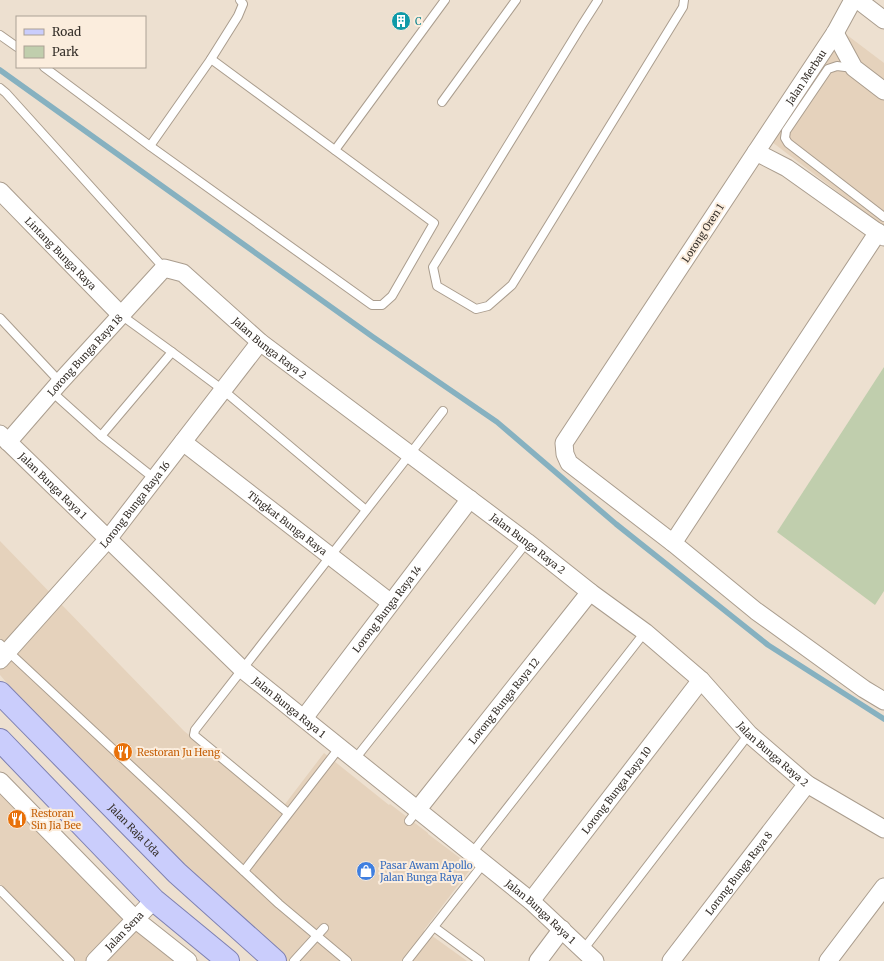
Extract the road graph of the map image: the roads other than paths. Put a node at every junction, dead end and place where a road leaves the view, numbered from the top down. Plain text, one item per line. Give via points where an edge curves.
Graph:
1 (240, 0) edge
2 (445, 0) edge
3 (516, 0) edge
4 (598, 0) edge
5 (684, 0) edge
6 (853, 0) edge
7 (858, 0) edge
8 (884, 20) edge
9 (835, 33) junction
10 (0, 35) edge
11 (16, 46) edge
12 (211, 59) junction
13 (45, 68) edge
14 (854, 68) junction
15 (0, 88) edge
16 (884, 91) edge
17 (442, 102) dead end
18 (150, 146) junction
19 (335, 150) junction
20 (756, 152) junction
21 (0, 191) edge
22 (882, 229) edge
23 (164, 268) junction
24 (121, 315) junction
25 (0, 318) edge
26 (260, 342) junction
27 (172, 352) junction
28 (56, 387) junction
29 (223, 390) junction
30 (443, 411) dead end
31 (101, 436) junction
32 (4, 438) edge
33 (183, 442) junction
34 (410, 454) junction
35 (155, 479) junction
36 (470, 499) junction
37 (366, 510) junction
38 (108, 539) junction
39 (527, 542) junction
40 (673, 542) junction
41 (330, 556) junction
42 (590, 592) junction
43 (391, 603) junction
44 (645, 632) junction
45 (2, 652) edge
46 (242, 669) junction
47 (701, 680) junction
48 (0, 693) edge
49 (884, 701) edge
50 (304, 718) junction
51 (749, 734) junction
52 (0, 740) edge
53 (340, 747) junction
54 (354, 759) junction
55 (0, 781) edge
56 (807, 784) junction
57 (288, 813) junction
58 (413, 815) junction
59 (884, 829) edge
60 (478, 858) junction
61 (244, 871) junction
62 (884, 887) edge
63 (0, 890) edge
64 (154, 900) junction
65 (531, 901) junction
66 (135, 919) junction
67 (434, 927) junction
68 (324, 928) dead end
69 (562, 929) junction
70 (317, 936) junction
71 (589, 955) edge
72 (70, 961) edge
73 (95, 961) edge
74 (188, 961) edge
75 (228, 961) edge
76 (275, 961) edge
77 (294, 961) edge
78 (347, 961) edge
79 (407, 961) edge
80 (480, 961) edge
81 (538, 961) edge
82 (671, 961) edge
83 (828, 961) edge

1 - 12 lane via 243,4 238,16
2 - 19 lane
3 - 17 lane
4 - 5 lane via 433,267 437,286 476,309 488,306 512,285 683,7
6 - 9 street, Jalan Merbau
7 - 8 street
9 - 14 street
9 - 20 street, Jalan Merbau
10 - 11 lane
12 - 18 lane
12 - 19 lane
13 - 18 lane
14 - 16 street
14 - 22 lane via 837,66 828,69 786,131 785,138
15 - 23 lane
18 - 19 lane via 372,305 382,305 392,296 434,223
20 - 22 street via 787,168
20 - 40 street, Lorong Oren 1 via 564,443 569,463
21 - 24 street, Lintang Bunga Raya
22 - 40 street
23 - 24 street, Lorong Bunga Raya 18
23 - 26 street, Jalan Bunga Raya 2 via 183,273
24 - 27 lane
24 - 28 street, Lorong Bunga Raya 18
25 - 28 lane
26 - 29 street, Lorong Bunga Raya 16
26 - 34 street, Jalan Bunga Raya 2
27 - 29 lane
27 - 31 lane
28 - 31 lane
28 - 32 street, Lorong Bunga Raya 18
29 - 33 street, Lorong Bunga Raya 16
29 - 37 lane
30 - 34 lane
31 - 35 lane
32 - 38 street, Jalan Bunga Raya 1
33 - 35 street, Lorong Bunga Raya 16
33 - 41 street, Tingkat Bunga Raya
34 - 36 street, Jalan Bunga Raya 2
34 - 37 lane
35 - 38 street, Lorong Bunga Raya 16
36 - 39 street, Jalan Bunga Raya 2
36 - 43 street, Lorong Bunga Raya 14
37 - 41 lane
38 - 45 street, Lorong Bunga Raya 16
38 - 46 street, Jalan Bunga Raya 1
39 - 42 street, Jalan Bunga Raya 2
39 - 54 lane
40 - 49 street via 756,611
41 - 43 street, Tingkat Bunga Raya
41 - 46 lane
42 - 44 street, Jalan Bunga Raya 2
42 - 58 street, Lorong Bunga Raya 12
43 - 50 street, Lorong Bunga Raya 14
44 - 47 street, Jalan Bunga Raya 2
44 - 60 lane
45 - 61 lane
46 - 50 street, Jalan Bunga Raya 1
46 - 57 lane via 194,730 194,735
47 - 51 street, Jalan Bunga Raya 2
47 - 65 street, Lorong Bunga Raya 10
48 - 76 main road, Jalan Raja Uda via 177,873
50 - 53 street, Jalan Bunga Raya 1
51 - 56 street, Jalan Bunga Raya 2
51 - 71 lane
52 - 64 main road
53 - 54 street, Jalan Bunga Raya 1
53 - 57 lane
54 - 58 street, Jalan Bunga Raya 1
55 - 66 street
56 - 59 street, Jalan Bunga Raya 2
56 - 82 street, Lorong Bunga Raya 8
57 - 61 lane
58 - 60 street, Jalan Bunga Raya 1
60 - 65 street, Jalan Bunga Raya 1
60 - 67 lane
61 - 70 lane
62 - 83 street
63 - 72 lane
64 - 66 street, Jalan Sena
64 - 75 main road
65 - 69 street, Jalan Bunga Raya 1
66 - 73 street, Jalan Sena
66 - 74 street
67 - 79 lane
67 - 80 lane
68 - 70 lane
69 - 71 street, Jalan Bunga Raya 1
69 - 81 street
70 - 77 lane
70 - 78 lane

